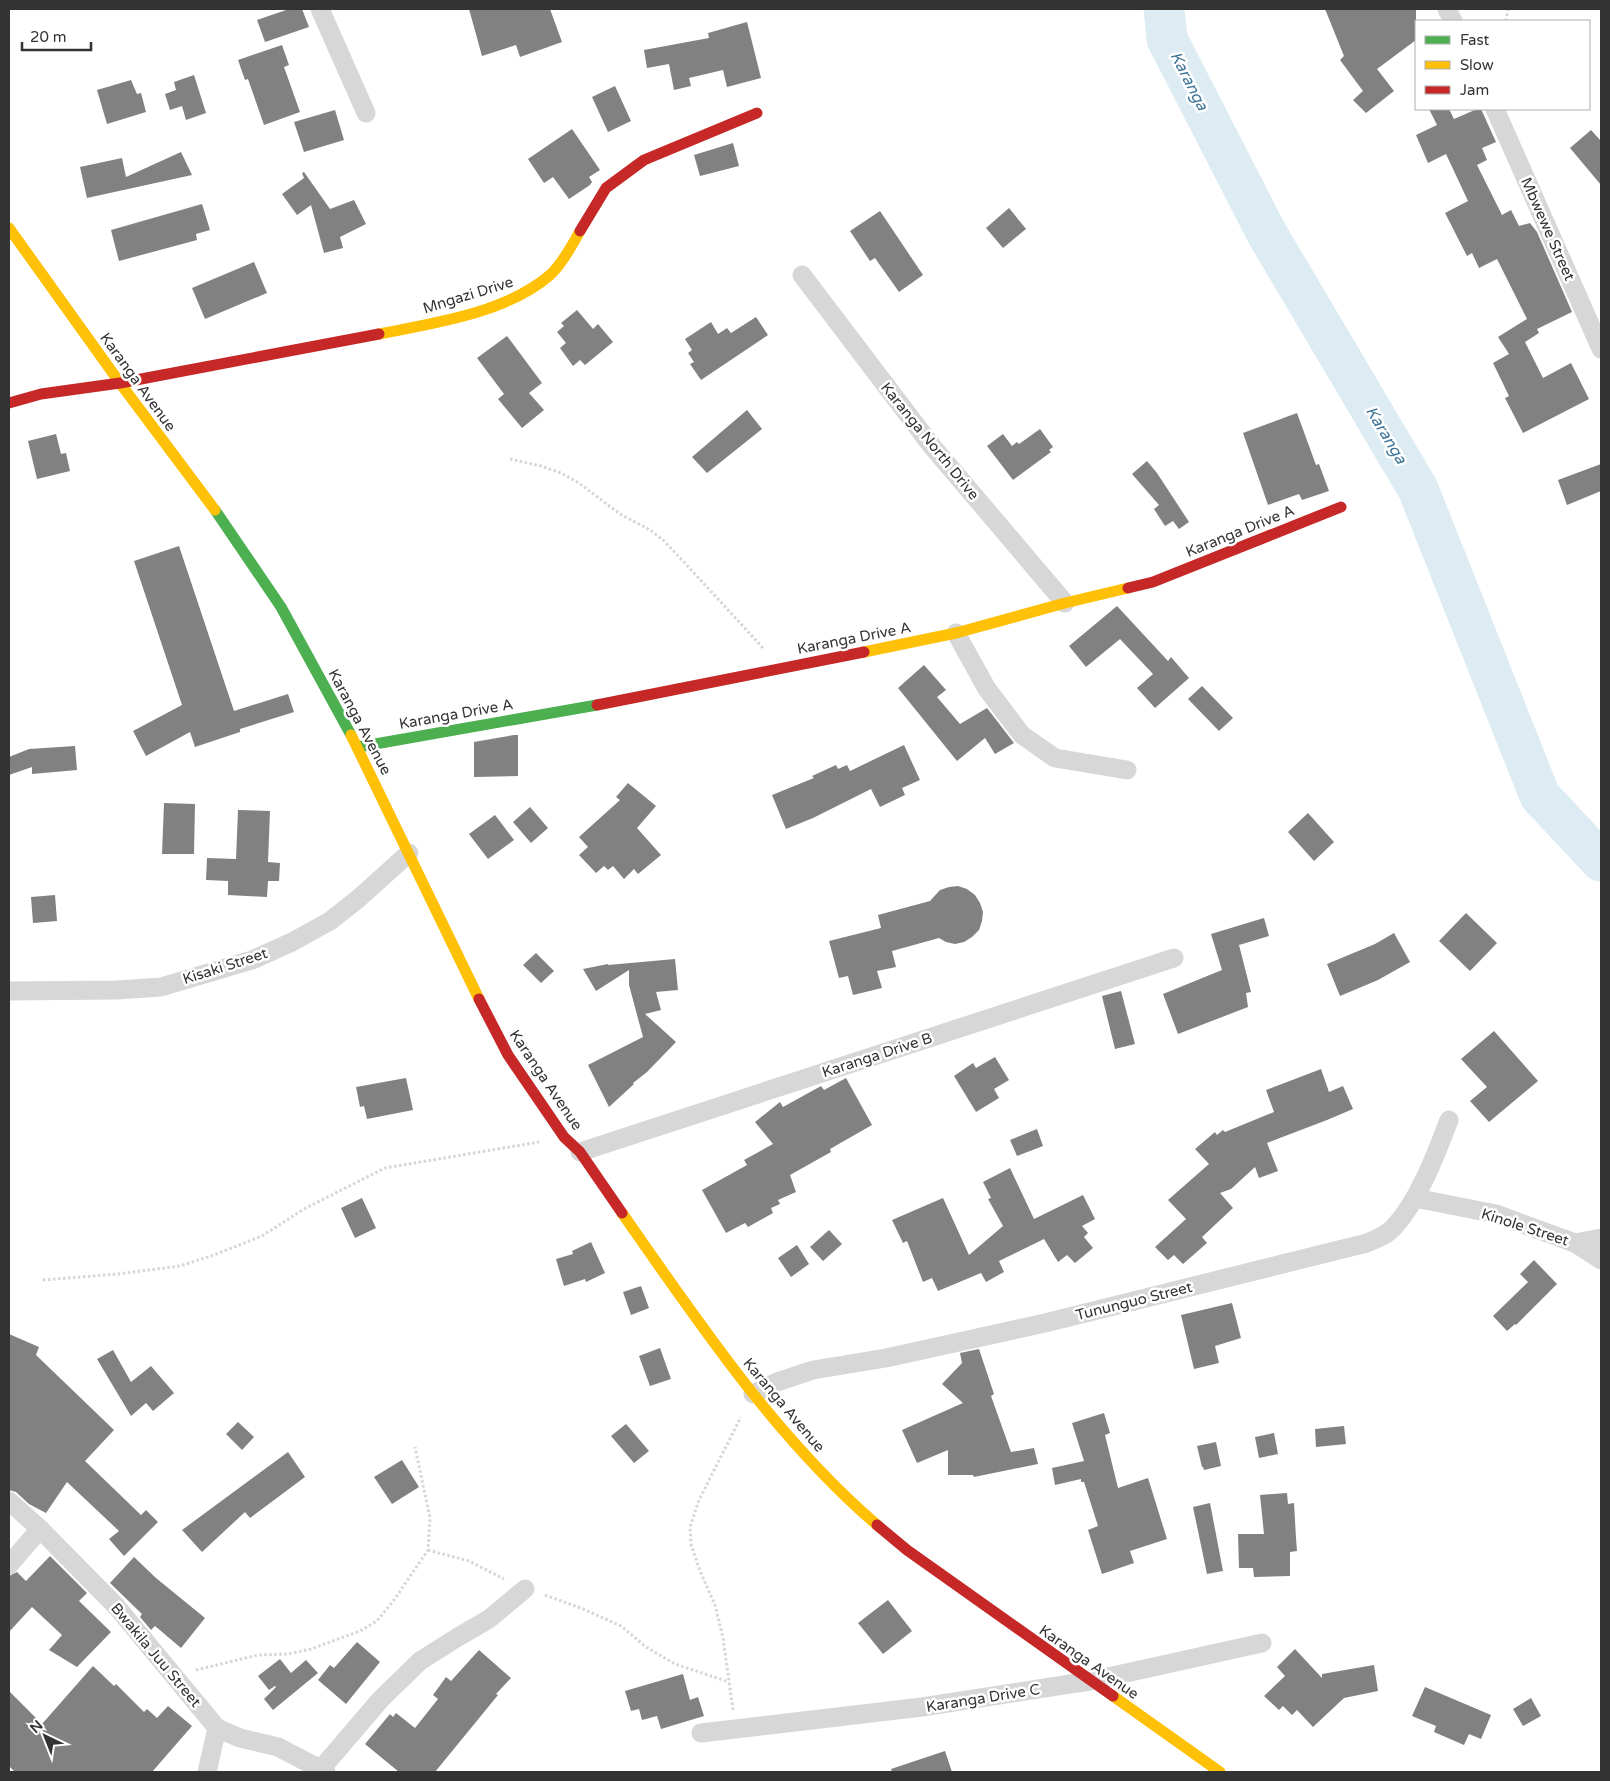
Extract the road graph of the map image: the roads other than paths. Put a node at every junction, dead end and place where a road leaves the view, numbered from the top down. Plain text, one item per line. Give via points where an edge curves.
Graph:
1 (320, 9) edge
2 (1495, 110) edge
3 (366, 113) dead end
4 (757, 113) dead end
5 (9, 228) edge
6 (802, 275) dead end
7 (1601, 349) edge
8 (120, 383) junction
9 (9, 403) edge
10 (1341, 507) dead end
11 (1064, 603) junction
12 (956, 633) junction
13 (358, 747) junction
14 (1127, 770) dead end
15 (409, 852) junction
16 (1174, 958) dead end
17 (9, 991) edge
18 (1449, 1120) dead end
19 (580, 1152) junction
20 (1415, 1198) junction
21 (1601, 1238) edge
22 (1575, 1243) junction
23 (1601, 1260) edge
24 (753, 1394) junction
25 (9, 1501) edge
26 (40, 1529) junction
27 (9, 1565) edge
28 (525, 1589) road end
29 (1262, 1643) dead end
30 (1090, 1681) junction
31 (217, 1728) junction
32 (701, 1733) dead end
33 (324, 1771) edge
34 (207, 1772) edge
35 (1220, 1772) edge

1 - 3 street
2 - 7 street, Mbwewe Street
4 - 8 street, Mngazi Drive via 644,160 606,188 551,274 517,298 450,320
5 - 8 street, Karanga Avenue
6 - 11 street, Karanga North Drive via 931,445
8 - 9 street, Mngazi Drive via 41,394
8 - 13 street, Karanga Avenue via 217,513 281,607
10 - 11 street, Karanga Drive A via 1153,582
11 - 12 street, Karanga Drive A
12 - 13 street, Karanga Drive A via 611,703
12 - 14 street via 988,689 1022,735 1055,758
13 - 15 street, Karanga Avenue
15 - 17 street, Kisaki Street via 330,921 252,960 161,987
15 - 19 street, Karanga Avenue via 508,1055 564,1137
16 - 19 street, Karanga Drive B
18 - 20 street, Tununguo Street
19 - 24 street, Karanga Avenue via 667,1278
20 - 22 street, Kinole Street via 1496,1214
20 - 24 street, Tununguo Street via 1394,1228 1368,1243 1045,1323 886,1358 813,1370
21 - 22 street
22 - 23 street, Kinole Street
24 - 30 street, Karanga Avenue via 809,1460 907,1550
25 - 26 street, Bwakila Juu Street
26 - 27 street
26 - 31 street, Bwakila Juu Street via 116,1606
28 - 33 street via 489,1619 420,1661 380,1700
29 - 30 street, Karanga Drive C
30 - 32 street, Karanga Drive C via 922,1707
30 - 35 street, Karanga Avenue
31 - 33 street, Bwakila Juu Street via 278,1748
31 - 34 street

